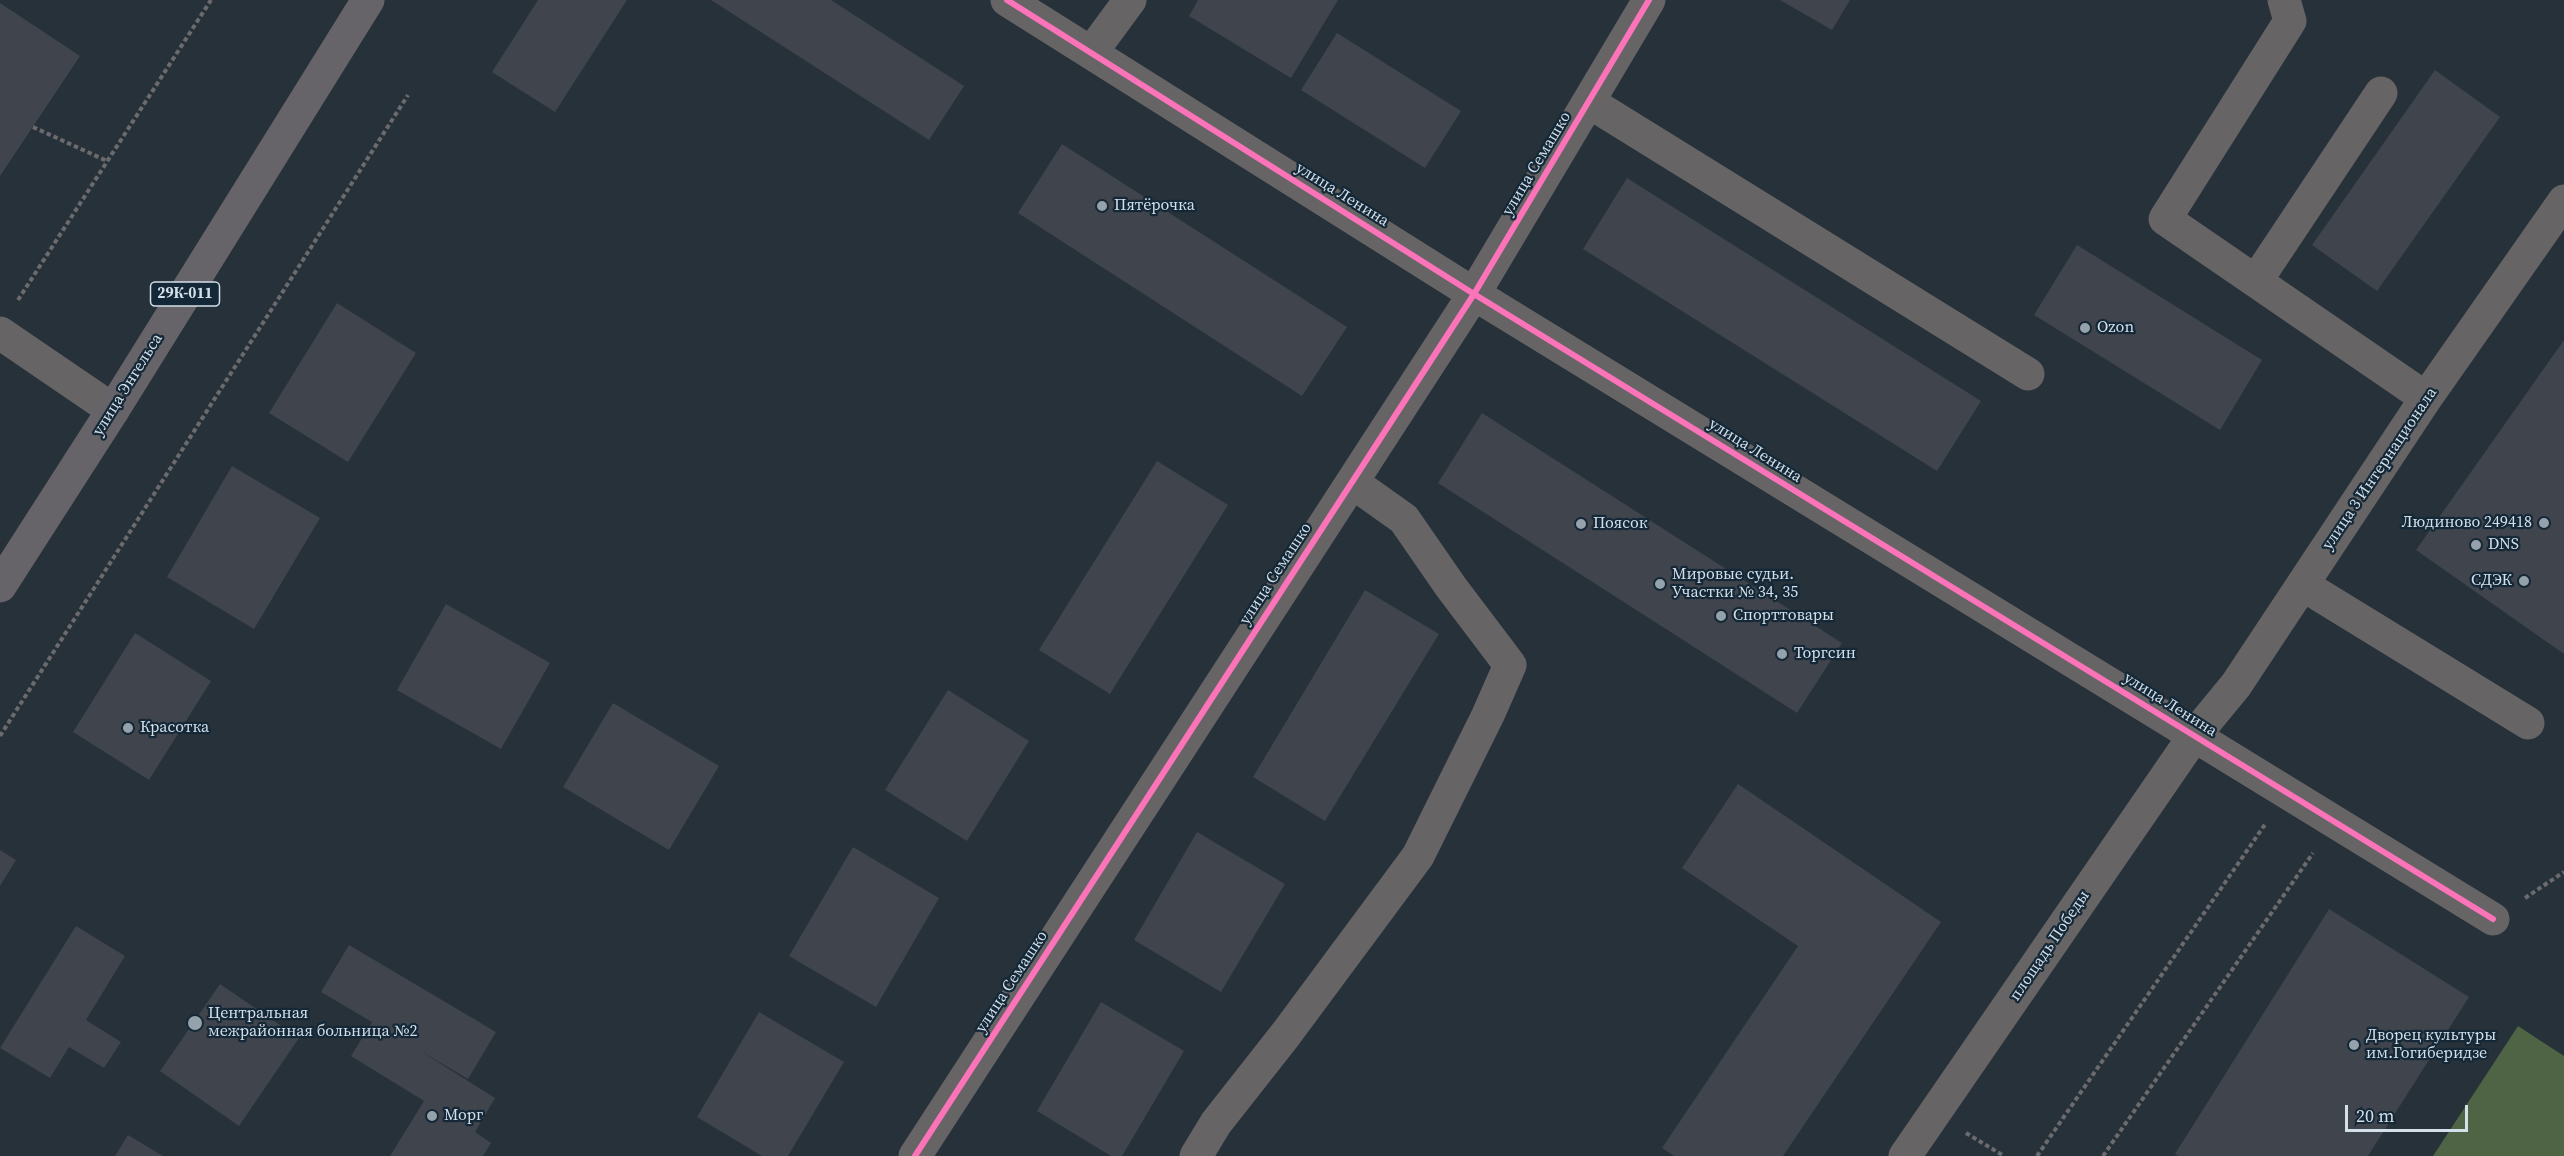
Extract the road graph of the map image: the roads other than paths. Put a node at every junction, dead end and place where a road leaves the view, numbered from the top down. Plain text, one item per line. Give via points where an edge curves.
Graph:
1 (368, 0) edge
2 (1007, 0) edge
3 (1130, 0) edge
4 (1649, 0) edge
5 (2284, 0) edge
6 (1091, 53) junction
7 (2381, 93) dead end
8 (1589, 102) junction
9 (2564, 201) edge
10 (2256, 281) junction
11 (1474, 294) junction
12 (6, 321) edge
13 (2028, 374) dead end
14 (2426, 398) junction
15 (113, 410) junction
16 (1352, 482) junction
17 (2302, 585) junction
18 (0, 586) edge
19 (2528, 723) dead end
20 (2194, 736) junction
21 (2493, 919) road end
22 (915, 1156) edge
23 (1196, 1156) edge
24 (1905, 1156) edge

1 - 15 main road, улица Энгельса / 29К-011
2 - 6 street, улица Ленина
3 - 6 street
4 - 8 street, улица Семашко
5 - 10 street via 2290,21 2165,219
6 - 11 street, улица Ленина
7 - 10 street
8 - 11 street, улица Семашко
8 - 13 street
9 - 14 street, улица 3 Интернационала
10 - 14 street
11 - 16 street, улица Семашко
11 - 20 street, улица Ленина
12 - 15 street
14 - 17 street, улица 3 Интернационала
15 - 18 main road, улица Энгельса / 29К-011
16 - 22 street, улица Семашко
16 - 23 street via 1404,519 1510,665 1418,856 1216,1122
17 - 19 street
17 - 20 street, улица 3 Интернационала via 2236,685
20 - 21 street, улица Ленина
20 - 24 street, площадь Победы

